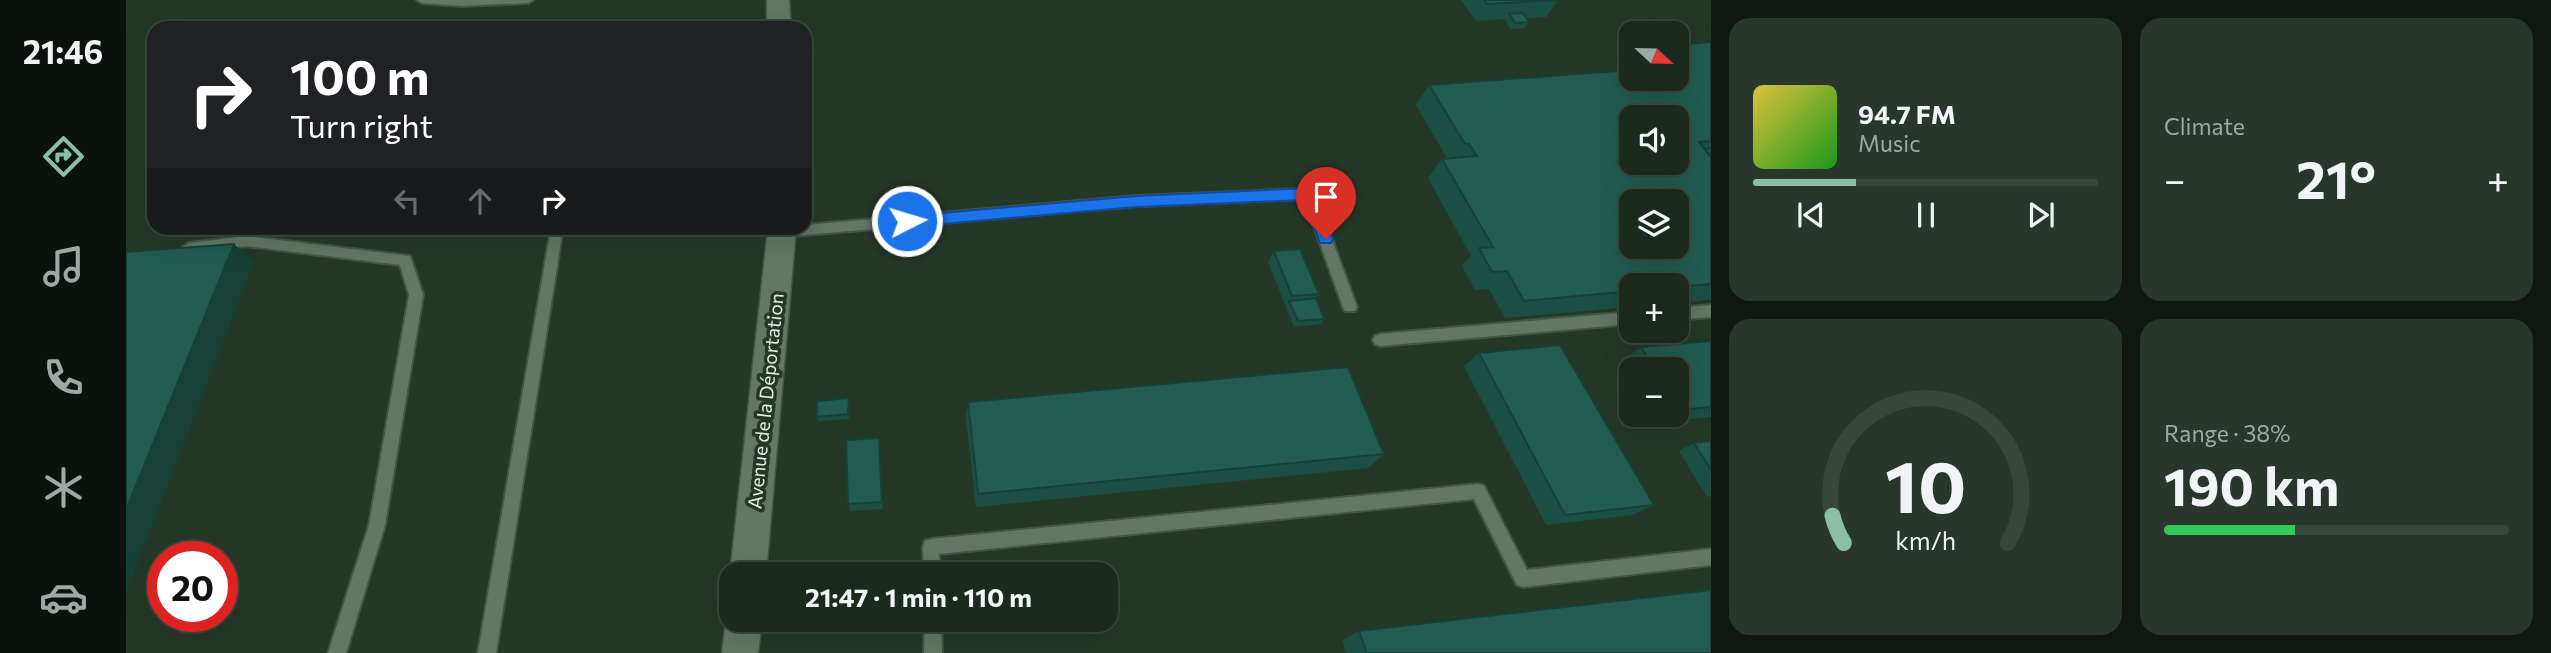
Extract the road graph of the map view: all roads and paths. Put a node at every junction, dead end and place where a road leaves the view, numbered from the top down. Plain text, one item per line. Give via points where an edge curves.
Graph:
1 (422, 0) edge
2 (528, 0) edge
3 (778, 0) edge
4 (779, 21) edge
5 (812, 228) edge
6 (556, 235) edge
7 (782, 235) edge
8 (179, 249) edge
9 (1350, 307) dead end
10 (1711, 311) edge
11 (1689, 313) edge
12 (1619, 319) edge
13 (1380, 340) dead end
14 (1711, 557) edge
15 (749, 562) edge
16 (932, 562) edge
17 (743, 632) edge
18 (933, 632) edge
19 (337, 653) edge
20 (487, 653) edge
21 (740, 653) edge
22 (933, 653) edge

1 - 2 lane
3 - 4 street
5 - 9 lane via 1136,201 1309,194
6 - 20 lane
7 - 15 street, Avenue de la Déportation
8 - 19 lane via 246,242 405,260 416,295 377,525
10 - 11 lane
12 - 13 lane
14 - 16 lane via 1523,579 1478,491 931,547
17 - 21 street
18 - 22 lane

